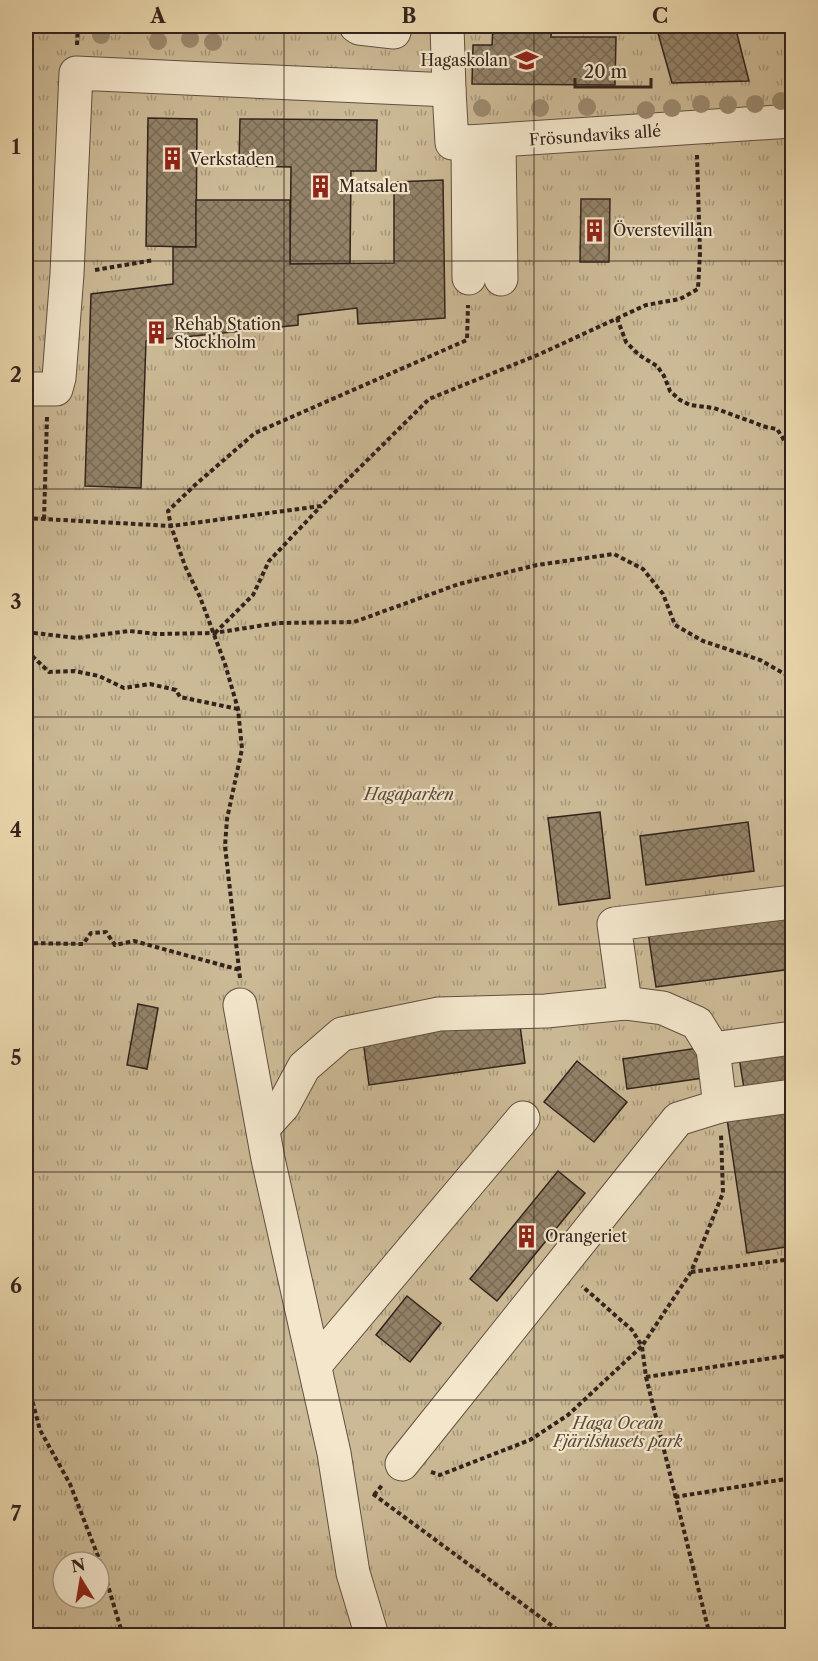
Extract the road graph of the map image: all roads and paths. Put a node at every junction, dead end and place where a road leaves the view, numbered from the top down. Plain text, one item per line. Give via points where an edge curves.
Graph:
1 (356, 26) edge
2 (447, 26) edge
3 (394, 32) dead end
4 (449, 90) junction
5 (792, 121) edge
6 (696, 128) junction
7 (483, 142) junction
8 (154, 260) dead end
9 (67, 274) junction
10 (469, 278) joint
11 (501, 279) dead end
12 (617, 318) junction
13 (37, 389) edge
14 (792, 447) edge
15 (321, 506) junction
16 (26, 518) edge
17 (44, 519) junction
18 (171, 526) junction
19 (26, 632) edge
20 (214, 633) junction
21 (26, 652) edge
22 (792, 678) edge
23 (238, 709) junction
24 (792, 902) edge
25 (26, 943) edge
26 (240, 970) junction
27 (625, 1003) junction
28 (240, 1005) joint
29 (792, 1038) edge
30 (713, 1049) junction
31 (792, 1096) edge
32 (720, 1106) junction
33 (523, 1118) dead end
34 (263, 1128) junction
35 (792, 1259) edge
36 (558, 1270) junction
37 (691, 1272) junction
38 (642, 1346) junction
39 (792, 1355) edge
40 (26, 1365) edge
41 (315, 1365) junction
42 (646, 1377) junction
43 (402, 1464) joint
44 (792, 1478) edge
45 (366, 1487) dead end
46 (675, 1497) junction
47 (26, 1631) edge
48 (33, 1635) edge
49 (123, 1635) edge
50 (372, 1635) edge
51 (566, 1635) edge
52 (710, 1635) edge

1 - 3 street
2 - 4 street
4 - 7 street via 452,143
4 - 9 street via 76,73
5 - 6 street, Frösundaviks allé
6 - 7 street, Frösundaviks allé
6 - 12 path via 698,289 680,299 646,305
7 - 10 street
7 - 11 street
8 - 9 path
9 - 13 street via 59,378 56,389
10 - 18 path via 467,340 255,433 168,511
12 - 14 path via 627,342 657,366 670,391 680,400 777,429
12 - 15 path via 429,399
13 - 17 path
15 - 18 path
15 - 20 path via 269,561 253,595
16 - 17 path
17 - 18 path
18 - 20 path
19 - 20 path via 77,638 129,632
20 - 22 path via 278,623 354,622 459,584 537,565 614,554 643,569 663,594 675,625 703,641 760,660
20 - 23 path
21 - 23 path via 49,672 99,676 124,688 150,684 167,687 176,690 180,698
23 - 26 path via 242,749 225,846
24 - 27 street via 614,924
25 - 26 path via 83,944 91,933 106,932 115,945 134,941
26 - 28 path
27 - 30 street via 663,1008 697,1023
27 - 34 street via 546,1011 440,1014 342,1034 304,1068 283,1106
28 - 34 street
29 - 30 street
30 - 32 street
31 - 32 street
32 - 36 street via 678,1119
32 - 37 path via 723,1193
33 - 41 street
34 - 41 street
35 - 37 path
36 - 38 path via 632,1330
36 - 43 street
37 - 38 path
38 - 42 path
38 - 43 path via 568,1415 530,1440 440,1475
39 - 42 path
40 - 49 path via 40,1430 70,1484
41 - 50 street via 353,1573
42 - 46 path
44 - 46 path
45 - 51 path
46 - 52 path
47 - 48 path

